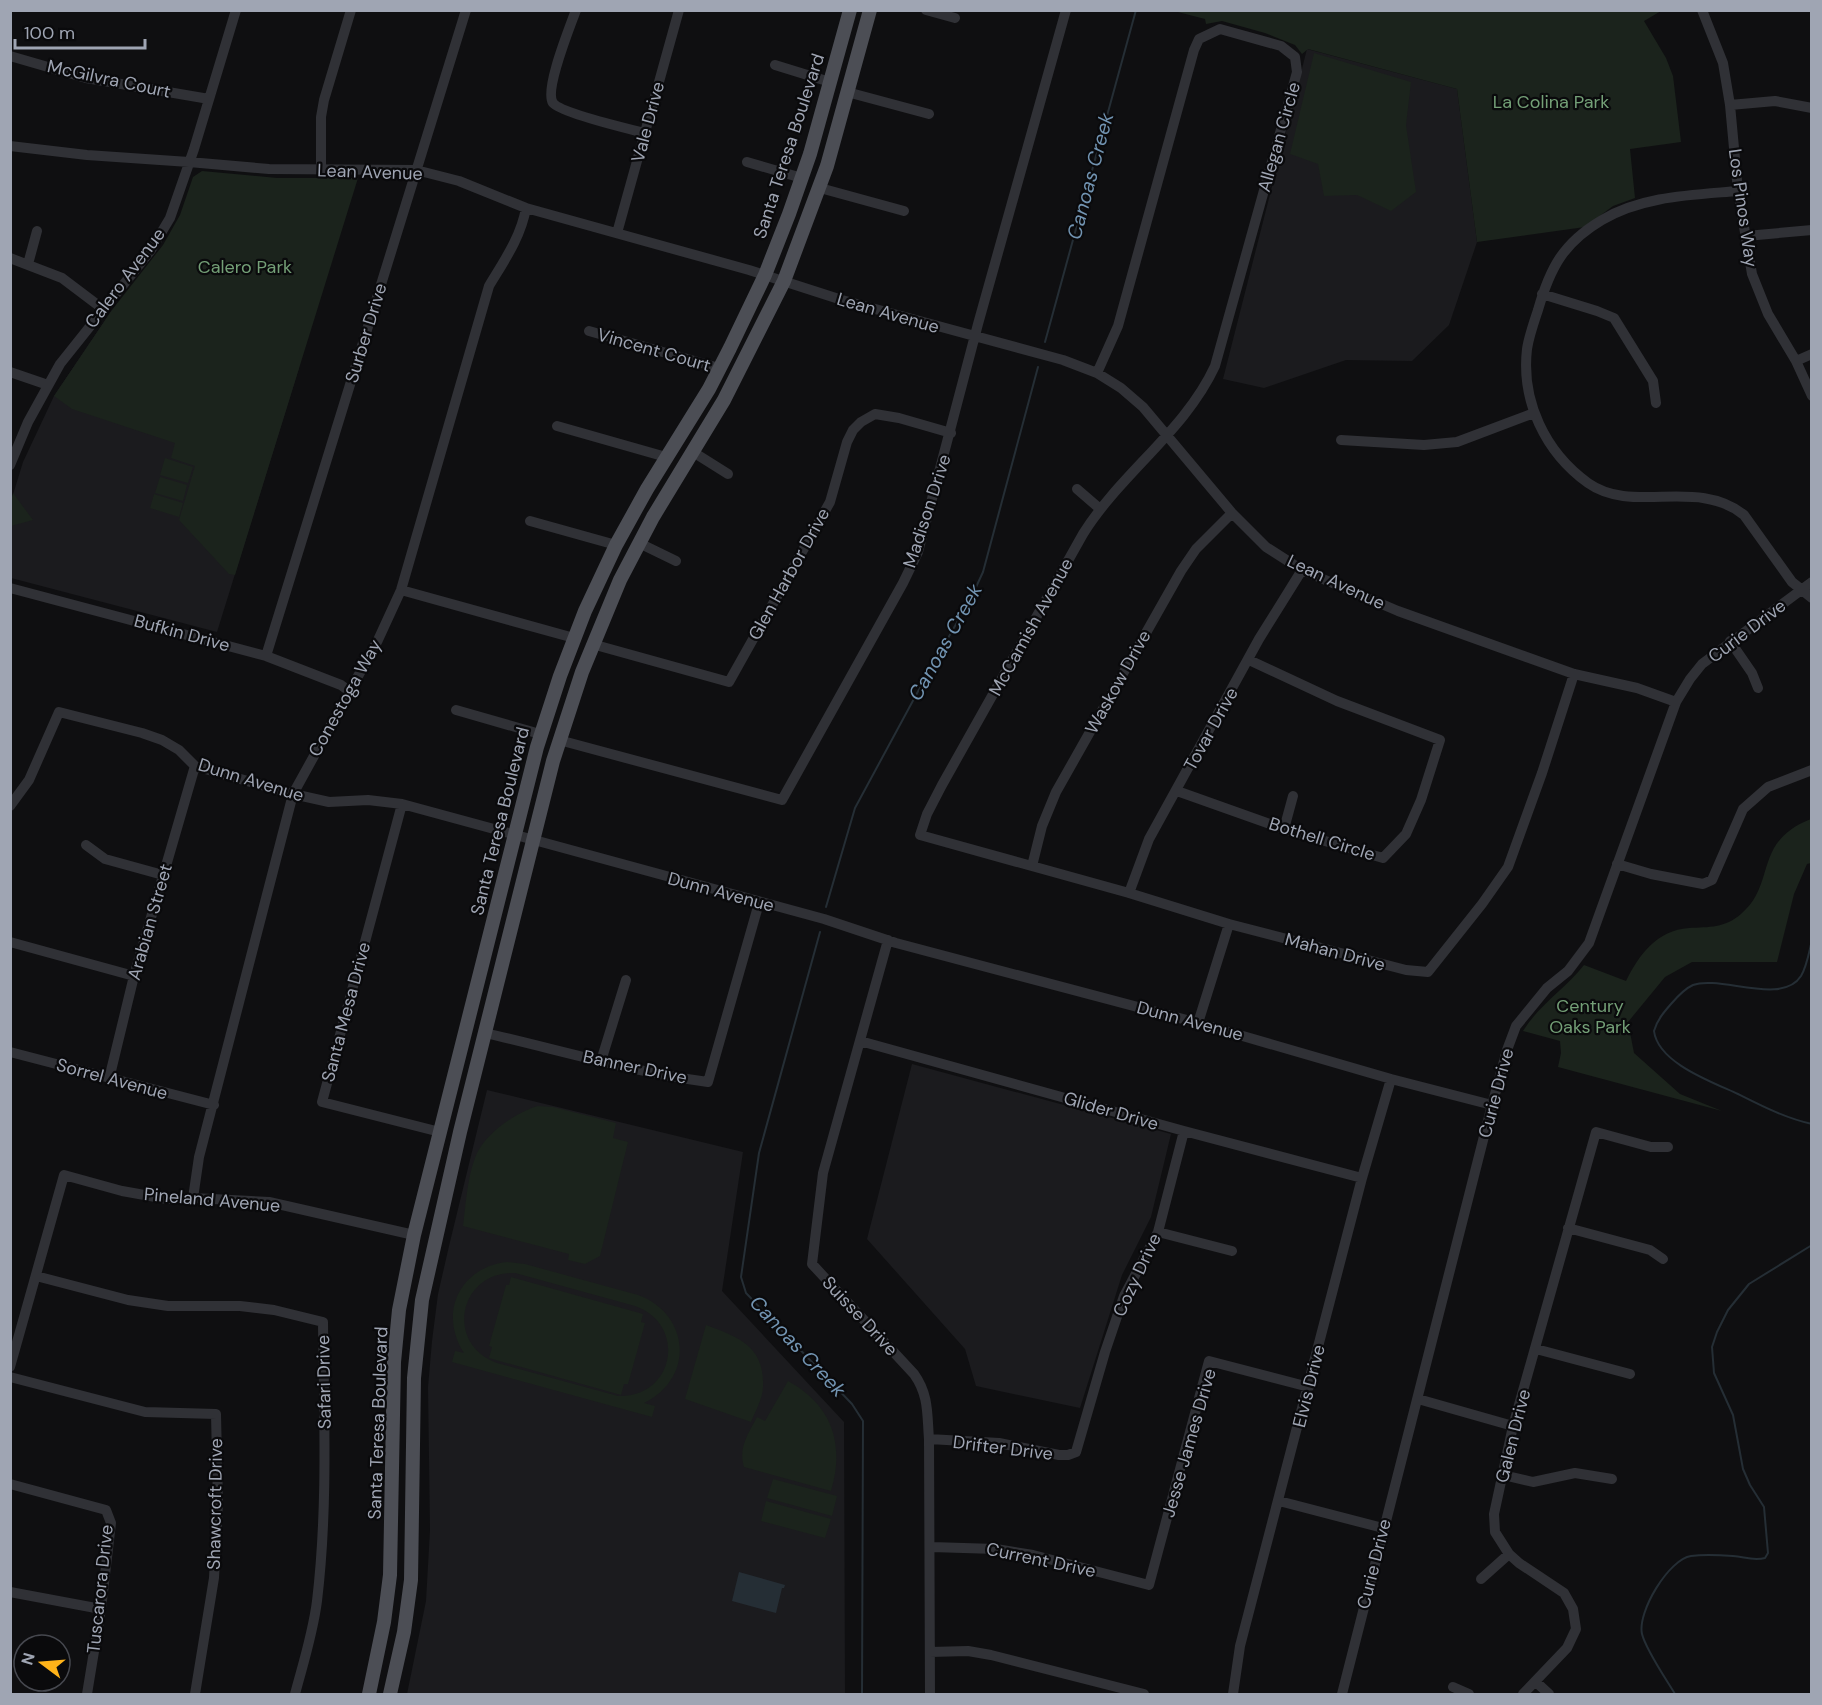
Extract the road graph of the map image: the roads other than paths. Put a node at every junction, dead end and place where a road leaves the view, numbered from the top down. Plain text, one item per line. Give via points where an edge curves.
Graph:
1 (236, 10) edge
2 (351, 10) edge
3 (466, 10) edge
4 (576, 10) edge
5 (679, 10) edge
6 (850, 10) edge
7 (870, 10) edge
8 (926, 10) edge
9 (1066, 10) edge
10 (1706, 12) edge
11 (956, 18) dead end
12 (10, 56) edge
13 (776, 65) dead end
14 (830, 82) junction
15 (847, 92) junction
16 (209, 99) junction
17 (1730, 105) junction
18 (1812, 108) edge
19 (929, 114) dead end
20 (645, 133) junction
21 (10, 146) edge
22 (189, 162) junction
23 (747, 162) dead end
24 (321, 170) junction
25 (416, 170) junction
26 (802, 178) junction
27 (820, 188) junction
28 (1738, 191) junction
29 (526, 208) junction
30 (904, 211) dead end
31 (1812, 230) edge
32 (38, 231) dead end
33 (617, 233) junction
34 (1746, 236) junction
35 (10, 258) edge
36 (28, 264) junction
37 (765, 275) junction
38 (784, 281) junction
39 (1542, 294) junction
40 (103, 309) junction
41 (589, 332) dead end
42 (975, 337) junction
43 (1812, 354) edge
44 (1796, 361) junction
45 (719, 369) junction
46 (10, 372) edge
47 (1097, 374) junction
48 (48, 385) junction
49 (1812, 396) edge
50 (1656, 403) dead end
51 (1534, 413) junction
52 (557, 426) dead end
53 (951, 433) junction
54 (1166, 434) junction
55 (1341, 440) dead end
56 (693, 452) junction
57 (666, 457) junction
58 (10, 465) edge
59 (728, 474) dead end
60 (1077, 489) dead end
61 (1099, 508) junction
62 (1232, 513) junction
63 (530, 521) dead end
64 (639, 543) junction
65 (616, 545) junction
66 (675, 561) dead end
67 (1302, 570) junction
68 (1812, 582) edge
69 (10, 588) edge
70 (400, 590) junction
71 (1802, 590) junction
72 (1812, 598) edge
73 (574, 638) junction
74 (1730, 641) junction
75 (592, 644) junction
76 (266, 656) junction
77 (1249, 660) junction
78 (1574, 674) junction
79 (1758, 688) dead end
80 (349, 691) junction
81 (1676, 702) junction
82 (456, 710) dead end
83 (540, 734) junction
84 (560, 740) junction
85 (195, 766) junction
86 (1812, 770) edge
87 (1177, 791) junction
88 (293, 794) junction
89 (1293, 795) dead end
90 (402, 804) junction
91 (10, 807) edge
92 (1284, 829) junction
93 (920, 835) joint
94 (514, 836) junction
95 (533, 841) junction
96 (86, 845) dead end
97 (1617, 864) junction
98 (1032, 866) junction
99 (164, 875) junction
100 (1129, 893) junction
101 (759, 903) junction
102 (1229, 924) junction
103 (888, 940) junction
104 (10, 942) edge
105 (134, 976) junction
106 (626, 980) dead end
107 (1198, 1023) junction
108 (485, 1032) junction
109 (860, 1041) junction
110 (10, 1052) edge
111 (601, 1061) junction
112 (109, 1079) junction
113 (1391, 1079) junction
114 (214, 1105) junction
115 (1492, 1105) junction
116 (1184, 1131) junction
117 (440, 1132) junction
118 (1668, 1147) dead end
119 (1362, 1178) junction
120 (193, 1198) junction
121 (1568, 1228) junction
122 (1158, 1232) junction
123 (414, 1235) junction
124 (1232, 1251) dead end
125 (1663, 1259) dead end
126 (36, 1276) junction
127 (1536, 1349) junction
128 (10, 1367) edge
129 (1630, 1374) dead end
130 (10, 1377) edge
131 (1309, 1387) junction
132 (1418, 1399) junction
133 (1513, 1426) junction
134 (929, 1439) junction
135 (1076, 1452) joint
136 (1503, 1475) junction
137 (1611, 1479) dead end
138 (10, 1484) edge
139 (1279, 1501) junction
140 (1383, 1528) junction
141 (930, 1546) junction
142 (1509, 1554) junction
143 (1481, 1579) dead end
144 (1149, 1585) joint
145 (10, 1592) edge
146 (101, 1608) junction
147 (930, 1652) junction
148 (1536, 1682) junction
149 (1453, 1687) dead end
150 (87, 1695) edge
151 (195, 1695) edge
152 (295, 1695) edge
153 (369, 1695) edge
154 (390, 1695) edge
155 (930, 1695) edge
156 (1144, 1695) edge
157 (1233, 1695) edge
158 (1342, 1695) edge
159 (1469, 1695) edge
160 (1523, 1695) edge
161 (1549, 1695) edge

1 - 16 street, Calero Avenue
2 - 24 street via 324,100
3 - 25 street, Surber Drive
4 - 20 street via 551,85 554,104
5 - 20 street, Vale Drive
6 - 14 main road, Santa Teresa Boulevard
7 - 15 main road, Santa Teresa Boulevard
8 - 11 street
9 - 42 street, Madison Drive
10 - 17 street, Los Pinos Way via 1723,63
12 - 16 street, McGilvra Court via 86,78
13 - 14 street
14 - 26 main road, Santa Teresa Boulevard
15 - 19 street
15 - 27 main road, Santa Teresa Boulevard
16 - 22 street, Calero Avenue
17 - 18 street via 1775,101
17 - 28 street, Los Pinos Way
20 - 33 street, Vale Drive
21 - 22 street, Lean Avenue
22 - 24 street, Lean Avenue via 269,170
22 - 40 street, Calero Avenue via 176,204 151,250
23 - 26 street
24 - 25 street, Lean Avenue
25 - 29 street, Lean Avenue via 459,181
25 - 76 street, Surber Drive
26 - 37 main road, Santa Teresa Boulevard
27 - 30 street
27 - 38 main road, Santa Teresa Boulevard
28 - 34 street, Los Pinos Way
28 - 39 street via 1646,202 1616,212 1563,252
29 - 33 street, Lean Avenue
29 - 70 street, Conestoga Way via 515,243 489,286
31 - 34 street
32 - 36 street
33 - 37 street, Lean Avenue
34 - 44 street, Los Pinos Way via 1752,274 1768,314
35 - 36 street
36 - 40 street via 62,278
37 - 38 street, Lean Avenue
37 - 45 main road, Santa Teresa Boulevard
38 - 42 street, Lean Avenue
38 - 56 main road, Santa Teresa Boulevard via 741,370
39 - 50 street via 1614,318 1653,381
39 - 51 street via 1527,348
40 - 48 street, Calero Avenue
41 - 45 street, Vincent Court
42 - 47 street, Lean Avenue via 1063,360
42 - 53 street, Madison Drive
43 - 44 street
44 - 49 street, Los Pinos Way
45 - 57 main road, Santa Teresa Boulevard
46 - 48 street
47 - 54 street, Lean Avenue via 1143,407
47 - 54 street, Allegan Circle via 1118,326 1199,39 1220,29 1281,46 1295,57 1297,72 1219,354 1204,388
48 - 58 street, Calero Avenue
51 - 55 street via 1457,442 1424,445
51 - 71 street via 1552,448 1570,469 1604,493 1704,497 1736,509
52 - 57 street
53 - 75 street, Glen Harbor Drive via 875,414 853,430 830,502 729,682
53 - 84 street, Madison Drive via 918,552 782,800
54 - 61 street, McCamish Avenue
54 - 62 street, Lean Avenue
56 - 59 street
56 - 64 main road, Santa Teresa Boulevard
57 - 65 main road, Santa Teresa Boulevard
60 - 61 street
61 - 93 street, McCamish Avenue via 942,784
62 - 67 street, Lean Avenue via 1266,547
62 - 98 street, Waskow Drive via 1196,549 1181,571 1056,792
63 - 65 street
64 - 66 street
64 - 75 main road, Santa Teresa Boulevard
65 - 73 main road, Santa Teresa Boulevard
67 - 77 street, Tovar Drive
67 - 78 street, Lean Avenue via 1398,611
68 - 71 street, Curie Drive
69 - 76 street, Bufkin Drive
70 - 73 street
70 - 80 street, Conestoga Way
71 - 72 street
71 - 74 street, Curie Drive
73 - 83 main road, Santa Teresa Boulevard
74 - 79 street
74 - 81 street, Curie Drive via 1702,664
75 - 84 main road, Santa Teresa Boulevard
76 - 80 street, Bufkin Drive
77 - 87 street, Tovar Drive
77 - 92 street, Bothell Circle via 1337,701 1440,740 1406,834 1383,858
78 - 81 street, Lean Avenue via 1637,688
78 - 102 street, Mahan Drive via 1508,867 1428,972 1406,970
80 - 88 street, Conestoga Way
81 - 97 street, Curie Drive
82 - 83 street
83 - 94 main road, Santa Teresa Boulevard
84 - 95 main road, Santa Teresa Boulevard
85 - 88 street, Dunn Avenue
85 - 91 street, Dunn Avenue via 162,740 58,712 29,780
85 - 99 street, Arabian Street
86 - 97 street via 1768,787 1743,808 1712,880 1703,884
87 - 92 street, Bothell Circle
87 - 100 street, Tovar Drive via 1149,839
88 - 90 street, Dunn Avenue via 329,802 368,800
88 - 114 street, Conestoga Way
89 - 92 street
90 - 94 street, Dunn Avenue
90 - 117 street, Santa Mesa Drive via 322,1102
93 - 98 street, Mahan Drive
94 - 95 street, Dunn Avenue
94 - 117 main road, Santa Teresa Boulevard
95 - 101 street, Dunn Avenue
95 - 108 main road, Santa Teresa Boulevard
96 - 99 street via 105,859
97 - 115 street, Curie Drive via 1589,943 1516,1026
98 - 100 street, Mahan Drive
99 - 105 street, Arabian Street
100 - 102 street, Mahan Drive
101 - 103 street, Dunn Avenue
101 - 111 street, Banner Drive via 708,1082
102 - 107 street
103 - 107 street, Dunn Avenue
103 - 109 street, Suisse Drive
104 - 105 street
105 - 112 street, Arabian Street
106 - 111 street
107 - 113 street, Dunn Avenue
108 - 111 street, Banner Drive
108 - 154 main road, Santa Teresa Boulevard via 422,1300 414,1378 411,1580
109 - 116 street, Glider Drive
109 - 134 street, Suisse Drive via 824,1173 812,1264 923,1386
110 - 112 street, Sorrel Avenue
112 - 114 street, Sorrel Avenue
113 - 115 street, Dunn Avenue
113 - 119 street, Elvis Drive
114 - 120 street, Conestoga Way via 199,1157
115 - 132 street, Curie Drive
116 - 119 street, Glider Drive
116 - 122 street, Cozy Drive
117 - 123 main road, Santa Teresa Boulevard
118 - 121 street, Galen Drive via 1651,1147 1596,1132
119 - 131 street, Elvis Drive
120 - 123 street, Pineland Avenue via 269,1202
120 - 126 street, Pineland Avenue via 167,1199 122,1191 64,1175
121 - 125 street via 1650,1250
121 - 127 street, Galen Drive
122 - 124 street
122 - 135 street, Cozy Drive via 1124,1296
123 - 153 main road, Santa Teresa Boulevard via 399,1310 394,1362 390,1575
126 - 128 street, Pineland Avenue
126 - 152 street, Safari Drive via 128,1300 168,1306 240,1306 323,1322 325,1481 321,1550 316,1603
127 - 129 street
127 - 133 street, Galen Drive
130 - 151 street, Shawcroft Drive via 145,1412 216,1414 218,1503 214,1578
131 - 139 street, Elvis Drive
131 - 144 street, Jesse James Drive via 1209,1361
132 - 133 street
132 - 140 street, Curie Drive
133 - 136 street, Galen Drive
134 - 135 street, Drifter Drive via 999,1443 1059,1455
134 - 141 street, Suisse Drive
136 - 137 street via 1533,1482 1575,1473
136 - 142 street, Galen Drive via 1494,1523 1495,1532
138 - 146 street, Tuscarora Drive via 106,1510 111,1523
139 - 140 street
139 - 157 street, Elvis Drive via 1240,1646
140 - 158 street, Curie Drive
141 - 144 street, Current Drive via 1033,1555
141 - 147 street, Suisse Drive
142 - 143 street
142 - 148 street, Galen Drive via 1564,1593 1573,1609 1576,1629 1567,1648
145 - 146 street
146 - 150 street, Tuscarora Drive
147 - 155 street, Suisse Drive
147 - 156 street via 991,1654
148 - 160 street, Galen Drive
148 - 161 street
149 - 159 street

